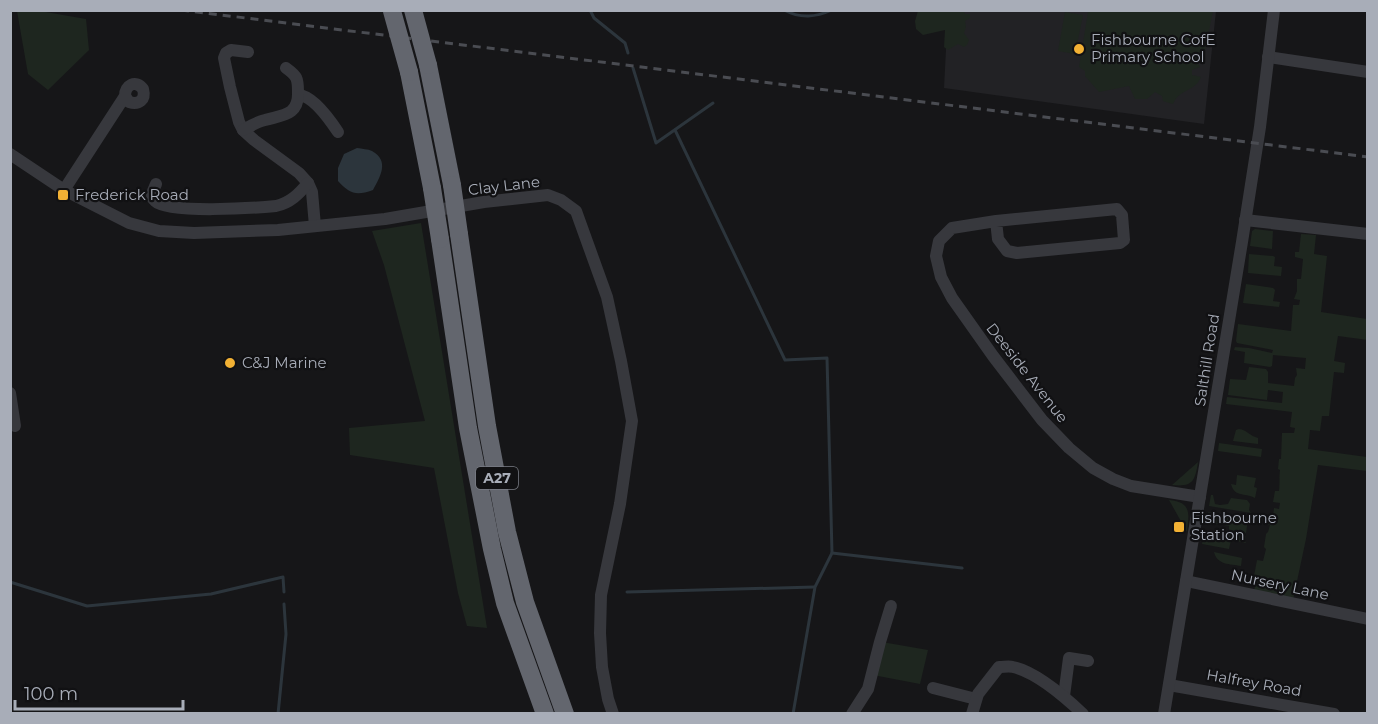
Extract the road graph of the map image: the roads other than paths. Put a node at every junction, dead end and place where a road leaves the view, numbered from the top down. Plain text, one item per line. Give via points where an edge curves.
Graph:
1 (392, 10) edge
2 (413, 10) edge
3 (1274, 10) edge
4 (248, 52) dead end
5 (1268, 57) junction
6 (286, 68) dead end
7 (1368, 72) edge
8 (299, 95) junction
9 (125, 96) dead end
10 (243, 130) junction
11 (338, 132) dead end
12 (10, 154) edge
13 (308, 183) junction
14 (156, 184) dead end
15 (64, 190) junction
16 (1245, 220) junction
17 (996, 221) junction
18 (315, 226) junction
19 (1368, 234) edge
20 (10, 393) edge
21 (15, 426) dead end
22 (1200, 497) junction
23 (1186, 581) junction
24 (891, 606) dead end
25 (1368, 619) edge
26 (1088, 662) dead end
27 (1169, 684) junction
28 (933, 688) dead end
29 (1064, 696) junction
30 (975, 699) junction
31 (545, 714) edge
32 (566, 714) edge
33 (613, 714) edge
34 (852, 714) edge
35 (972, 714) edge
36 (1083, 714) edge
37 (1164, 714) edge
38 (1334, 714) edge

1 - 31 highway, A27, bridge via 432,188 468,428 492,549 504,603
2 - 32 highway, A27, bridge via 452,185 487,426 507,532 525,602
3 - 5 street, Salthill Road
4 - 10 street via 231,50 224,58
5 - 7 street
5 - 16 street, Salthill Road
6 - 8 street via 297,79
8 - 10 street via 288,114
8 - 11 street via 321,110
9 - 15 street
10 - 13 street
12 - 15 street, Clay Lane
13 - 14 street via 284,205 188,209 155,202 152,194
13 - 18 street
15 - 18 street, Clay Lane via 129,223 159,231 194,233
16 - 19 street
16 - 22 street, Salthill Road
17 - 17 street, Deeside Avenue via 1117,209 1122,214 1124,240 1017,253 1007,251 998,239
17 - 22 street, Deeside Avenue via 952,228 939,241 936,256 952,298 993,356 1054,434 1093,468 1131,486
18 - 33 street, Clay Lane via 548,195 576,211 607,297 632,421 601,595 602,667
20 - 21 street
22 - 23 street, Salthill Road
23 - 25 street, Nursery Lane
23 - 27 street, Salthill Road
24 - 34 street via 868,689
26 - 29 street via 1069,658
27 - 37 street, Salthill Road
27 - 38 street, Halfrey Road
28 - 30 street
29 - 30 street via 1011,666 999,667
29 - 36 street
30 - 35 street

